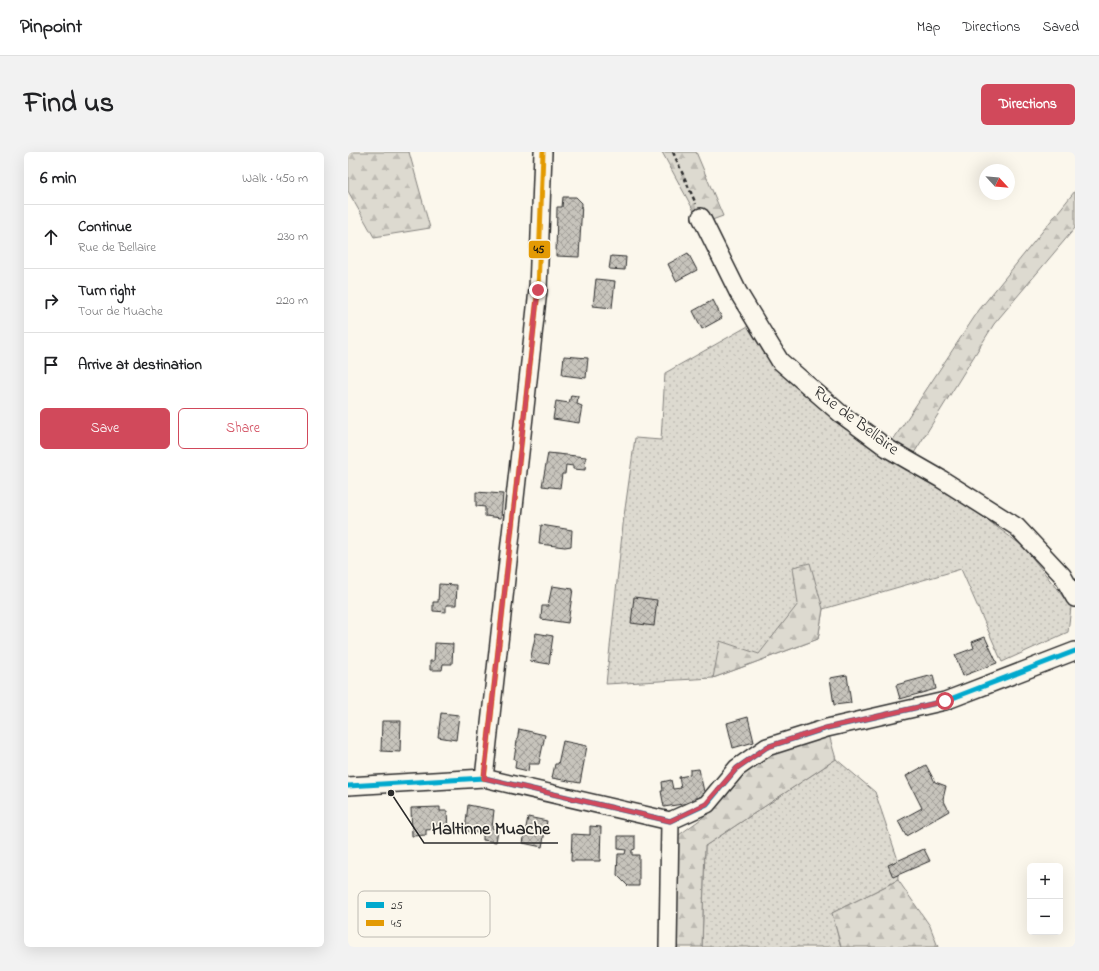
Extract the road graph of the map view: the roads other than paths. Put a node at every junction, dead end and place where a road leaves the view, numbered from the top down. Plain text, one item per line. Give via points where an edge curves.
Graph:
1 (544, 152) edge
2 (702, 217) road end
3 (1075, 598) edge
4 (1075, 651) edge
5 (484, 778) junction
6 (348, 786) edge
7 (670, 821) junction
8 (668, 947) edge

1 - 5 street via 538,290
2 - 3 street, Rue de Bellaire via 738,292 780,362 841,414 887,448 942,479 1017,527 1062,575
4 - 7 street via 945,701 826,728 767,747 737,768 706,804
5 - 6 street
5 - 7 street
7 - 8 street

